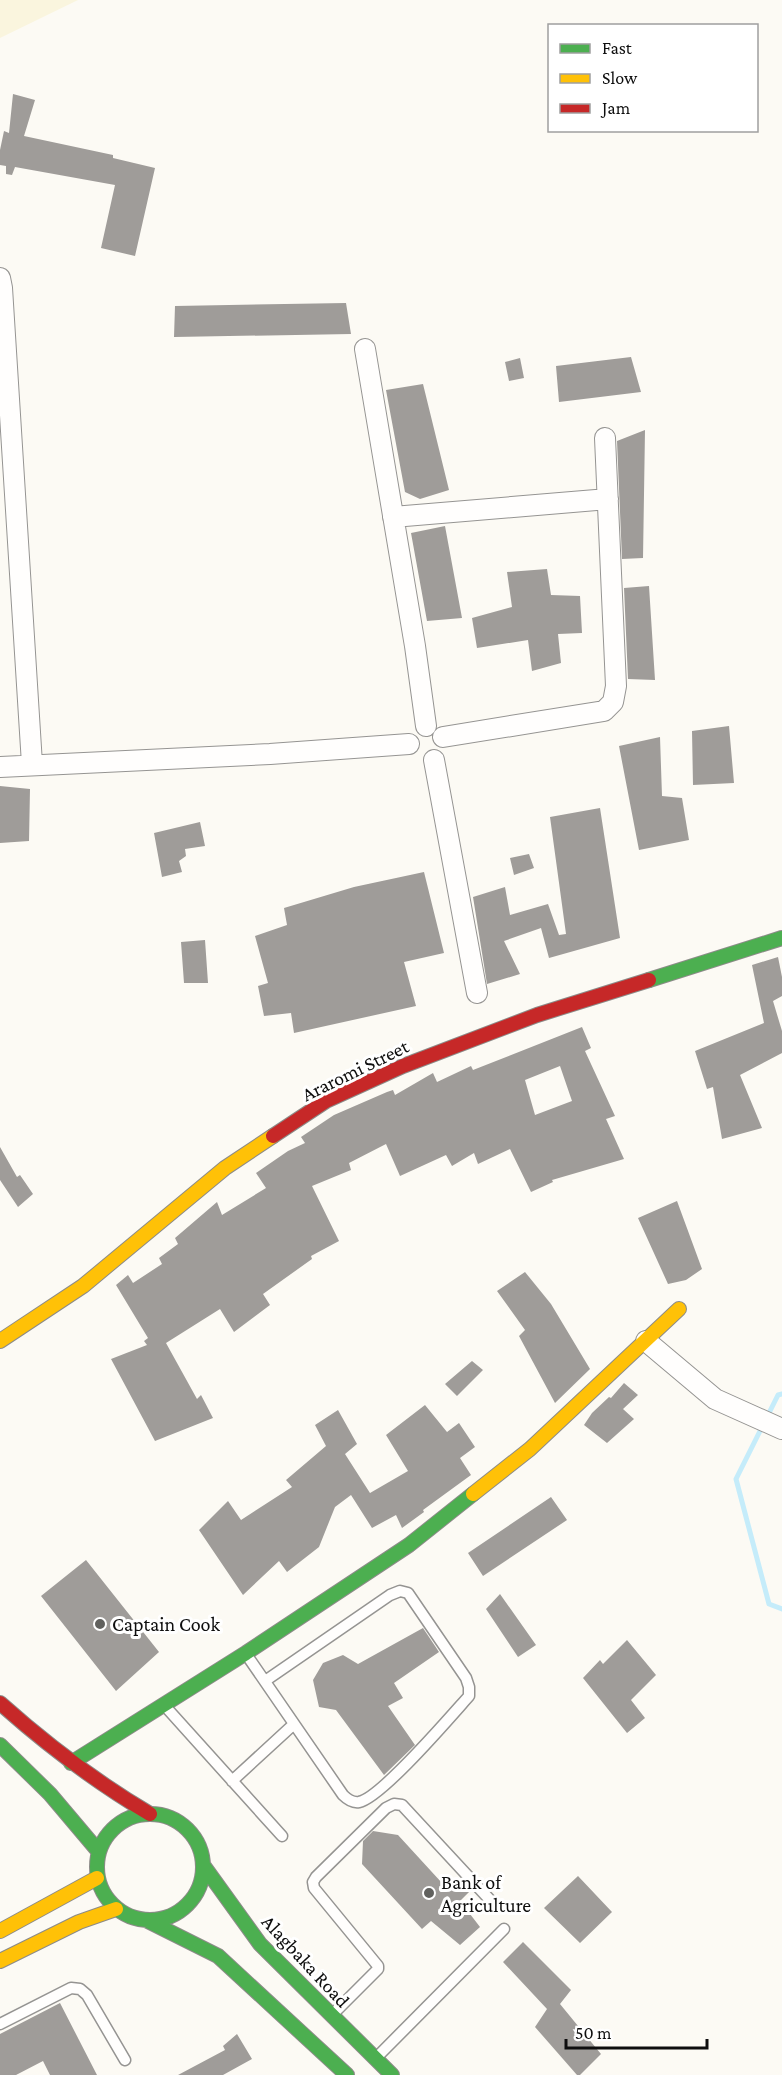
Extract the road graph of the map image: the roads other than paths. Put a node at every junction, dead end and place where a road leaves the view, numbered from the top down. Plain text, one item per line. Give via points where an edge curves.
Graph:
1 (0, 278) edge
2 (364, 349) dead end
3 (605, 438) dead end
4 (608, 499) junction
5 (393, 517) junction
6 (426, 726) junction
7 (443, 737) junction
8 (409, 744) junction
9 (434, 760) junction
10 (32, 764) junction
11 (0, 767) edge
12 (782, 938) edge
13 (477, 993) dead end
14 (679, 1309) dead end
15 (0, 1341) edge
16 (646, 1341) junction
17 (782, 1430) edge
18 (246, 1653) junction
19 (265, 1681) junction
20 (0, 1703) edge
21 (163, 1705) junction
22 (294, 1724) junction
23 (0, 1745) edge
24 (71, 1763) junction
25 (232, 1781) junction
26 (150, 1814) junction
27 (282, 1836) dead end
28 (99, 1852) junction
29 (203, 1865) junction
30 (97, 1878) junction
31 (491, 1901) dead end
32 (116, 1909) junction
33 (148, 1921) junction
34 (504, 1929) dead end
35 (0, 1931) edge
36 (0, 1961) edge
37 (331, 2016) junction
38 (0, 2024) edge
39 (375, 2059) junction
40 (126, 2060) dead end
41 (347, 2075) edge
42 (392, 2075) edge

1 - 10 street
2 - 5 street
3 - 4 street
4 - 5 street
4 - 7 street via 616,686 610,708
5 - 6 street
6 - 7 street
6 - 8 street via 414,732
7 - 9 street via 444,750
8 - 9 street via 415,757 427,762
8 - 10 street
9 - 13 street
10 - 11 street
12 - 15 street, Araromi Street via 537,1015 402,1066 327,1101 225,1168 82,1286
14 - 16 street
16 - 17 street via 715,1399
16 - 18 street via 530,1449 409,1545
18 - 19 lane
18 - 21 street
19 - 22 lane
19 - 22 lane via 400,1591 408,1593 469,1687 469,1696 412,1759 371,1797 358,1802 343,1795
20 - 24 street
21 - 24 street
21 - 25 lane
22 - 25 lane
23 - 28 street via 50,1794
24 - 26 street
25 - 27 lane
26 - 28 street via 128,1818 110,1832
26 - 29 street via 180,1823 200,1849
28 - 30 street
29 - 33 street via 200,1887 188,1905 170,1917
29 - 37 street, Alagbaka Road via 260,1944
30 - 32 street
30 - 35 street
31 - 37 lane via 402,1805 386,1808 313,1882 378,1966
32 - 33 street via 131,1918
32 - 36 street via 79,1922
33 - 41 street via 218,1956
34 - 39 lane
37 - 39 street, Alagbaka Road
38 - 40 lane via 71,1988 80,1989
39 - 42 street, Alagbaka Road

